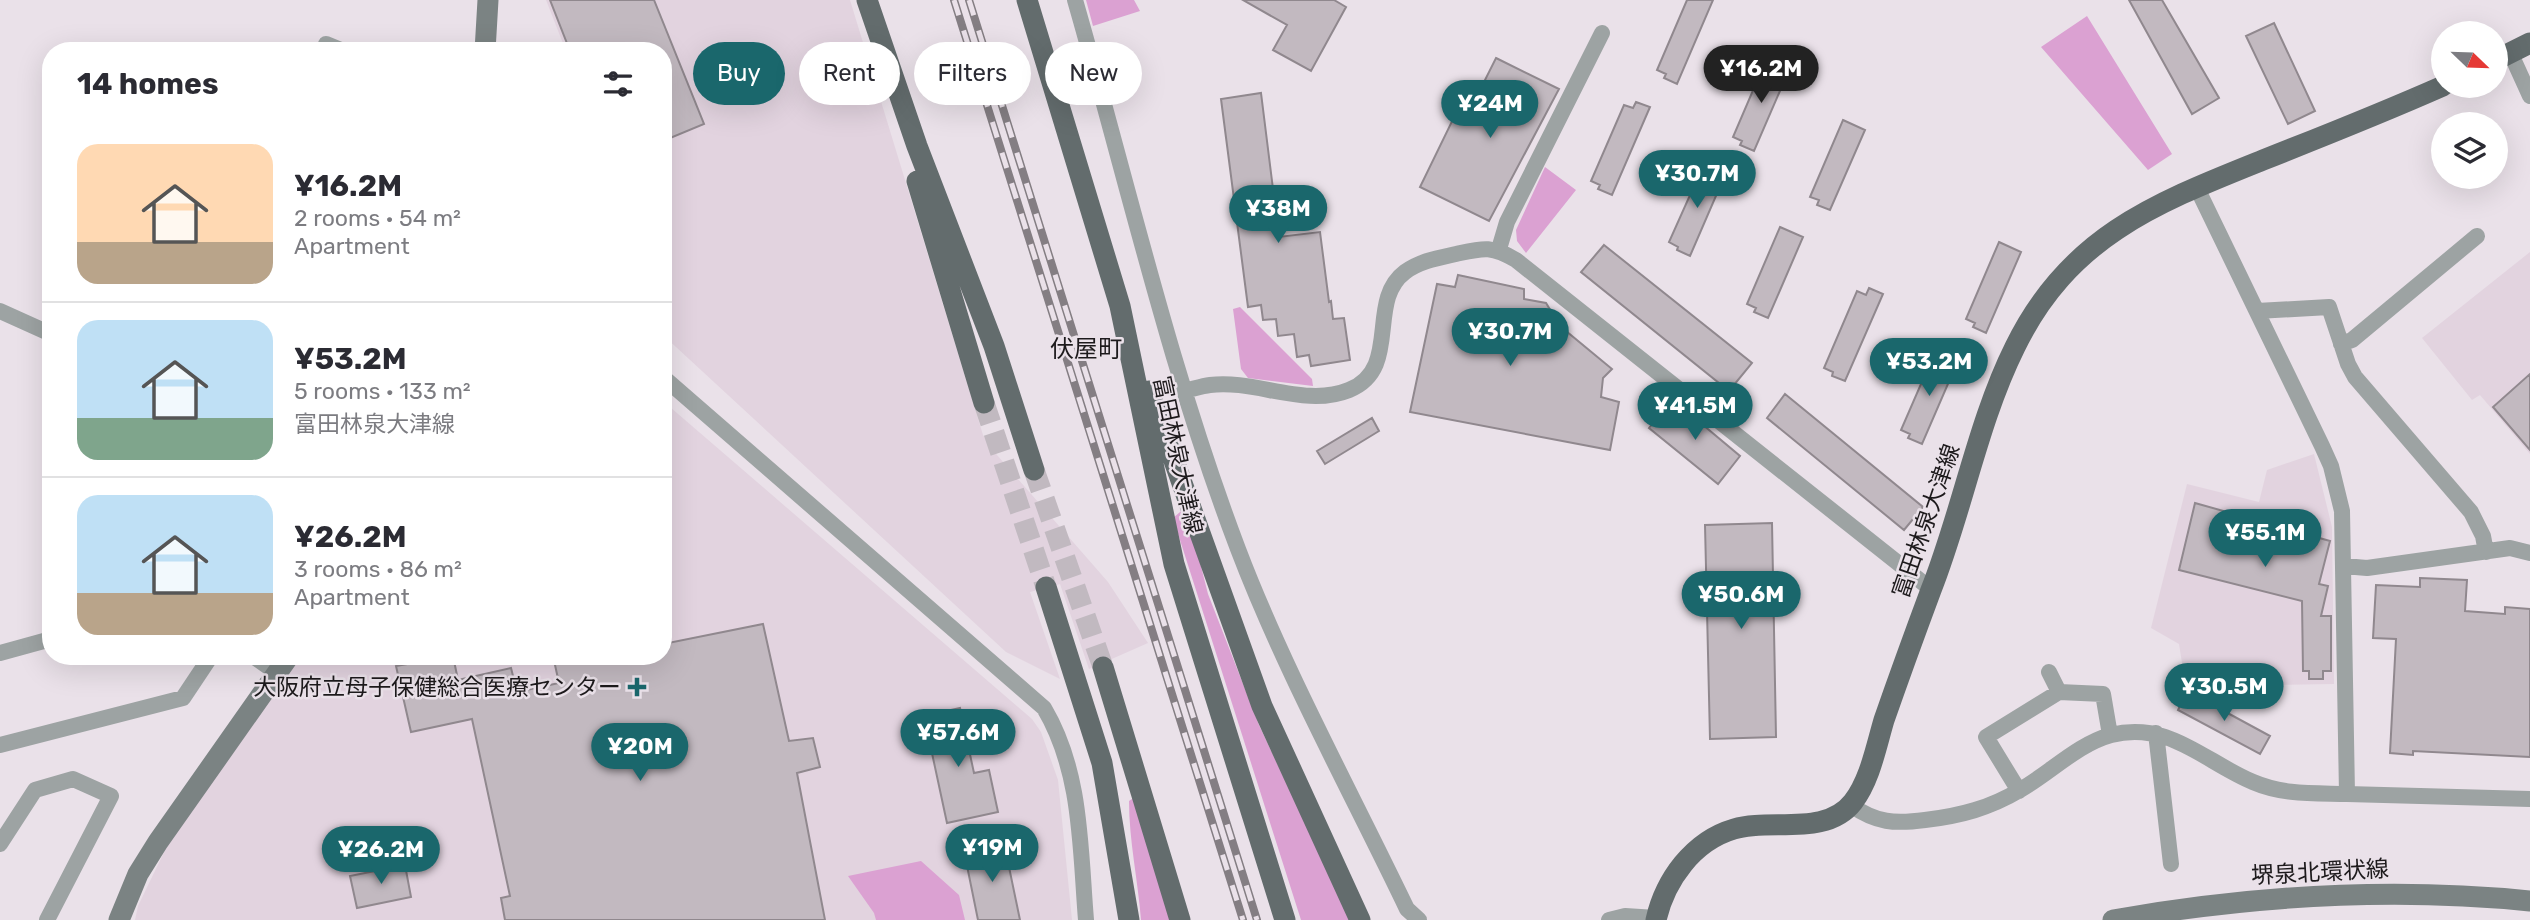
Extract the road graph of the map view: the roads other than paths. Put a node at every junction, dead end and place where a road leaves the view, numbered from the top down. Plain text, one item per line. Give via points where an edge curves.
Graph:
1 (488, 0) edge
2 (867, 0) edge
3 (1027, 0) edge
4 (1075, 0) edge
5 (1602, 33) dead end
6 (486, 42) edge
7 (880, 42) edge
8 (2530, 43) edge
9 (2508, 54) edge
10 (2508, 63) edge
11 (2431, 91) edge
12 (2530, 96) edge
13 (900, 97) edge
14 (897, 105) edge
15 (2196, 186) junction
16 (2476, 236) dead end
17 (1499, 249) junction
18 (1120, 306) junction
19 (2257, 311) junction
20 (0, 312) edge
21 (42, 330) edge
22 (2341, 344) junction
23 (672, 385) edge
24 (1184, 391) junction
25 (985, 403) tunnel mouth
26 (1034, 470) tunnel mouth
27 (2486, 552) junction
28 (2530, 553) edge
29 (2344, 566) junction
30 (1046, 587) tunnel mouth
31 (1931, 590) junction
32 (42, 641) edge
33 (0, 653) edge
34 (205, 665) edge
35 (283, 665) edge
36 (1103, 667) tunnel mouth
37 (2049, 672) dead end
38 (2059, 692) junction
39 (2156, 733) junction
40 (2110, 736) junction
41 (0, 745) edge
42 (2019, 791) junction
43 (2347, 794) junction
44 (2530, 799) edge
45 (1851, 805) junction
46 (0, 844) edge
47 (2171, 864) dead end
48 (2530, 901) edge
49 (2182, 914) edge
50 (1656, 919) edge
51 (47, 920) edge
52 (119, 920) edge
53 (1086, 920) edge
54 (1129, 920) edge
55 (1180, 920) edge
56 (1284, 920) edge
57 (1360, 920) edge
58 (1419, 920) edge
59 (1609, 920) edge
60 (2113, 920) edge

1 - 6 main road
2 - 7 main road
3 - 18 main road, 富田林泉大津線
4 - 24 street
5 - 17 street via 1507,222
8 - 9 main road
10 - 12 street
11 - 15 main road, 富田林泉大津線
13 - 26 main road via 994,346
14 - 25 main road
15 - 19 street
15 - 31 main road, 富田林泉大津線 via 2106,235 2056,283 2033,314 2004,373
16 - 22 street via 2352,340
17 - 24 street via 1487,247 1430,260 1403,273 1386,302 1383,346 1371,374 1349,390 1323,396 1212,384
17 - 31 street
18 - 56 main road, 富田林泉大津線 via 1174,564
18 - 57 main road via 1262,706
19 - 22 street via 2329,307
19 - 29 street via 2331,467 2342,511
20 - 21 street
22 - 27 street via 2355,377 2470,512
23 - 53 street via 1045,708 1071,770
24 - 58 street via 1238,549 1269,623 1408,909
27 - 28 street via 2510,548
27 - 29 street via 2367,568
29 - 43 street
30 - 54 main road via 1102,763
31 - 45 main road, 富田林泉大津線 via 1862,787
32 - 33 street
34 - 41 street via 183,698
35 - 52 main road via 158,842 138,874
36 - 55 main road
37 - 38 street
38 - 40 street via 2103,694
38 - 42 street via 1986,737
39 - 40 street
39 - 43 street via 2172,737 2252,782 2284,792
39 - 47 street
40 - 42 street
42 - 45 street via 1965,815 1897,824 1870,819
43 - 44 street
45 - 50 main road via 1828,821 1734,829 1701,845 1682,863
46 - 51 street via 35,790 73,779 111,796
48 - 49 main road, 堺泉北環状線 via 2384,894
49 - 60 main road, 堺泉北環状線
50 - 59 street via 1625,916

